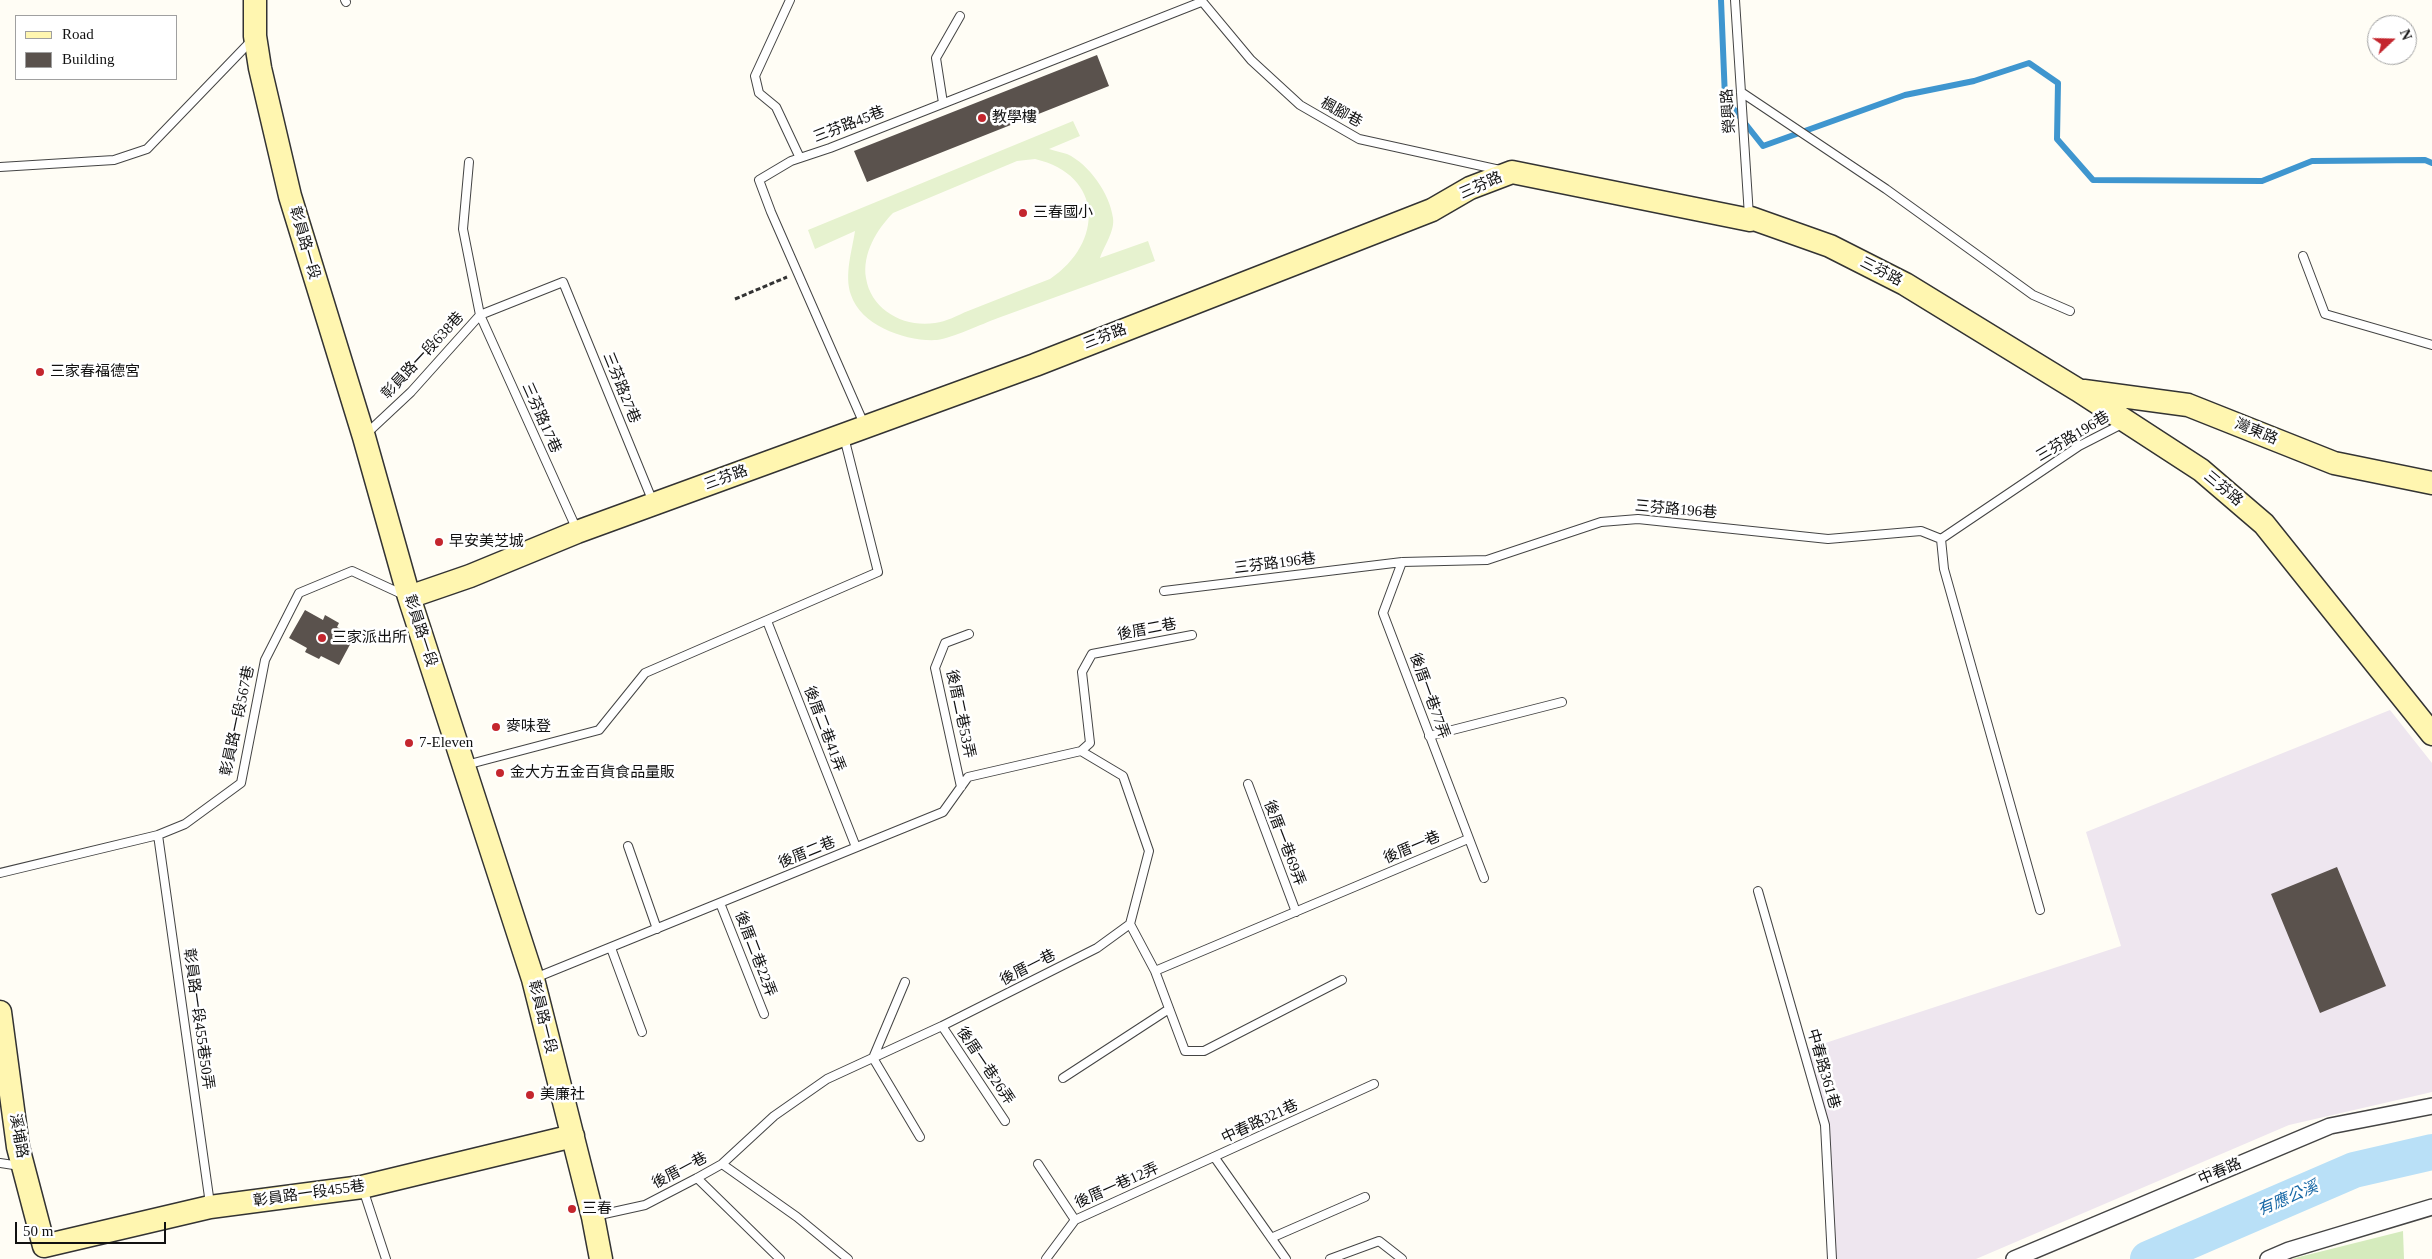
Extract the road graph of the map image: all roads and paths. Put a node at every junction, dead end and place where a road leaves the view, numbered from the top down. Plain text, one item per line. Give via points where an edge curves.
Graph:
1 (255, 0) edge
2 (790, 0) edge
3 (1735, 0) edge
4 (1199, 1) edge
5 (960, 16) dead end
6 (256, 36) junction
7 (1741, 92) junction
8 (943, 103) junction
9 (800, 158) junction
10 (469, 162) dead end
11 (0, 168) edge
12 (1512, 172) junction
13 (1750, 220) junction
14 (2303, 256) dead end
15 (797, 272) junction
16 (563, 282) joint
17 (734, 299) dead end
18 (2070, 312) dead end
19 (480, 315) junction
20 (2432, 345) edge
21 (2078, 390) junction
22 (2126, 421) junction
23 (866, 427) junction
24 (843, 434) junction
25 (364, 436) junction
26 (2432, 483) edge
27 (654, 504) junction
28 (577, 532) junction
29 (1941, 539) junction
30 (1402, 562) junction
31 (1164, 591) dead end
32 (409, 598) junction
33 (767, 620) junction
34 (969, 634) dead end
35 (1192, 635) dead end
36 (1562, 702) dead end
37 (2432, 734) edge
38 (1429, 736) junction
39 (1082, 751) junction
40 (464, 766) junction
41 (1248, 784) dead end
42 (961, 787) junction
43 (158, 835) junction
44 (1468, 839) junction
45 (628, 846) dead end
46 (856, 848) junction
47 (0, 873) edge
48 (1484, 878) dead end
49 (1758, 891) dead end
50 (720, 903) junction
51 (2040, 910) dead end
52 (1296, 912) junction
53 (1130, 924) junction
54 (657, 929) junction
55 (611, 948) junction
56 (1155, 971) junction
57 (533, 979) junction
58 (1342, 980) dead end
59 (905, 982) dead end
60 (1169, 1009) junction
61 (0, 1012) edge
62 (764, 1014) dead end
63 (942, 1026) junction
64 (642, 1032) dead end
65 (873, 1058) junction
66 (1063, 1078) dead end
67 (1374, 1084) dead end
68 (2432, 1106) edge
69 (1005, 1121) dead end
70 (573, 1136) junction
71 (920, 1138) dead end
72 (1215, 1158) junction
73 (0, 1162) edge
74 (722, 1164) junction
75 (1038, 1164) dead end
76 (24, 1166) junction
77 (697, 1178) junction
78 (362, 1187) junction
79 (1364, 1196) dead end
80 (210, 1206) junction
81 (2432, 1207) edge
82 (593, 1217) junction
83 (1075, 1220) junction
84 (1270, 1238) junction
85 (45, 1252) edge
86 (386, 1259) edge
87 (601, 1259) edge
88 (780, 1259) edge
89 (848, 1259) edge
90 (1046, 1259) edge
91 (1286, 1259) edge
92 (1330, 1259) edge
93 (1402, 1259) edge
94 (1832, 1259) edge
95 (2014, 1259) edge
96 (2268, 1259) edge

1 - 6 street, 彰員路一段
2 - 9 lane via 755,76 759,93 776,107
3 - 7 lane, 榮興路
4 - 8 lane, 三芬路45巷
4 - 12 lane, 楓腳巷 via 1251,60 1300,105 1359,139
5 - 8 lane via 936,58
6 - 11 lane via 148,149 114,160
6 - 25 street, 彰員路一段 via 260,68 290,196
7 - 13 lane, 榮興路
7 - 18 lane via 1886,189 2032,295
8 - 9 lane, 三芬路45巷
9 - 15 lane, 三芬路45巷 via 759,180
10 - 19 lane, 三芬路17巷 via 463,229
12 - 13 street, 三芬路
12 - 23 street, 三芬路 via 1470,188 1432,210 1035,365
13 - 21 street, 三芬路 via 1752,218 1830,246 1897,280
14 - 20 lane via 2325,314
15 - 17 path
15 - 23 lane, 三芬路45巷
16 - 19 lane, 彰員路一段638巷
16 - 27 lane, 三芬路27巷
19 - 25 lane, 彰員路一段638巷 via 411,392
19 - 28 lane, 三芬路17巷
21 - 22 street, 三芬路
21 - 26 street, 灣東路 via 2188,405 2334,464
22 - 29 lane, 三芬路196巷 via 2079,446
22 - 37 street, 三芬路 via 2201,470 2264,524
23 - 24 street, 三芬路
24 - 27 street, 三芬路
24 - 33 lane via 878,572
25 - 32 street, 彰員路一段
27 - 28 street, 三芬路
28 - 32 street, 三芬路
29 - 30 lane, 三芬路196巷 via 1921,531 1828,539 1638,519 1601,522 1487,560
29 - 51 lane via 1944,569
30 - 31 lane, 三芬路196巷
30 - 38 lane, 後厝一巷77弄 via 1383,613
32 - 40 street, 彰員路一段
32 - 43 lane, 彰員路一段567巷 via 352,571 299,593 265,660 241,783 185,824
33 - 40 lane via 645,673 599,730
33 - 46 lane, 後厝二巷41弄
34 - 42 lane, 後厝二巷53弄 via 945,643 935,668
35 - 39 lane, 後厝二巷 via 1092,654 1082,672 1090,743
36 - 38 lane
38 - 44 lane, 後厝一巷77弄
39 - 42 lane, 後厝二巷 via 968,777
39 - 53 lane via 1123,776 1149,851
40 - 57 street, 彰員路一段
41 - 52 lane, 後厝一巷69弄
42 - 46 lane, 後厝二巷 via 942,812
43 - 47 lane, 彰員路一段567巷
43 - 80 lane, 彰員路一段455巷50弄
44 - 48 lane, 後厝一巷77弄
44 - 52 lane, 後厝一巷
45 - 54 lane
46 - 50 lane, 後厝二巷
49 - 94 lane, 中春路361巷 via 1825,1125
50 - 54 lane, 後厝二巷
50 - 62 lane, 後厝二巷22弄
52 - 56 lane, 後厝一巷
53 - 56 lane
53 - 63 lane, 後厝一巷 via 1097,948
54 - 55 lane, 後厝二巷
55 - 57 lane, 後厝二巷
55 - 64 lane
56 - 60 lane
57 - 70 street, 彰員路一段
58 - 60 lane via 1204,1050 1185,1051
59 - 65 lane
60 - 66 lane
61 - 76 street, 溪埔路 via 18,1147
63 - 65 lane, 後厝一巷
63 - 69 lane, 後厝一巷26弄
65 - 71 lane
65 - 74 lane, 後厝一巷 via 827,1079 774,1116
67 - 72 lane, 中春路321巷
68 - 95 street, 中春路 via 2330,1126
70 - 78 street, 彰員路一段455巷
70 - 82 street, 彰員路一段
72 - 83 lane, 後厝一巷12弄
72 - 84 lane, 中春路321巷
73 - 76 lane
74 - 77 lane, 後厝一巷
74 - 89 lane via 797,1217
75 - 83 lane
76 - 85 street, 溪埔路
77 - 82 lane, 後厝一巷 via 645,1204
77 - 88 lane
78 - 80 street, 彰員路一段455巷
78 - 86 lane
79 - 84 lane
80 - 85 street, 彰員路一段455巷
81 - 96 street
82 - 87 street, 彰員路一段
83 - 90 lane, 後厝一巷12弄
84 - 91 lane, 中春路321巷
92 - 93 lane via 1379,1241

